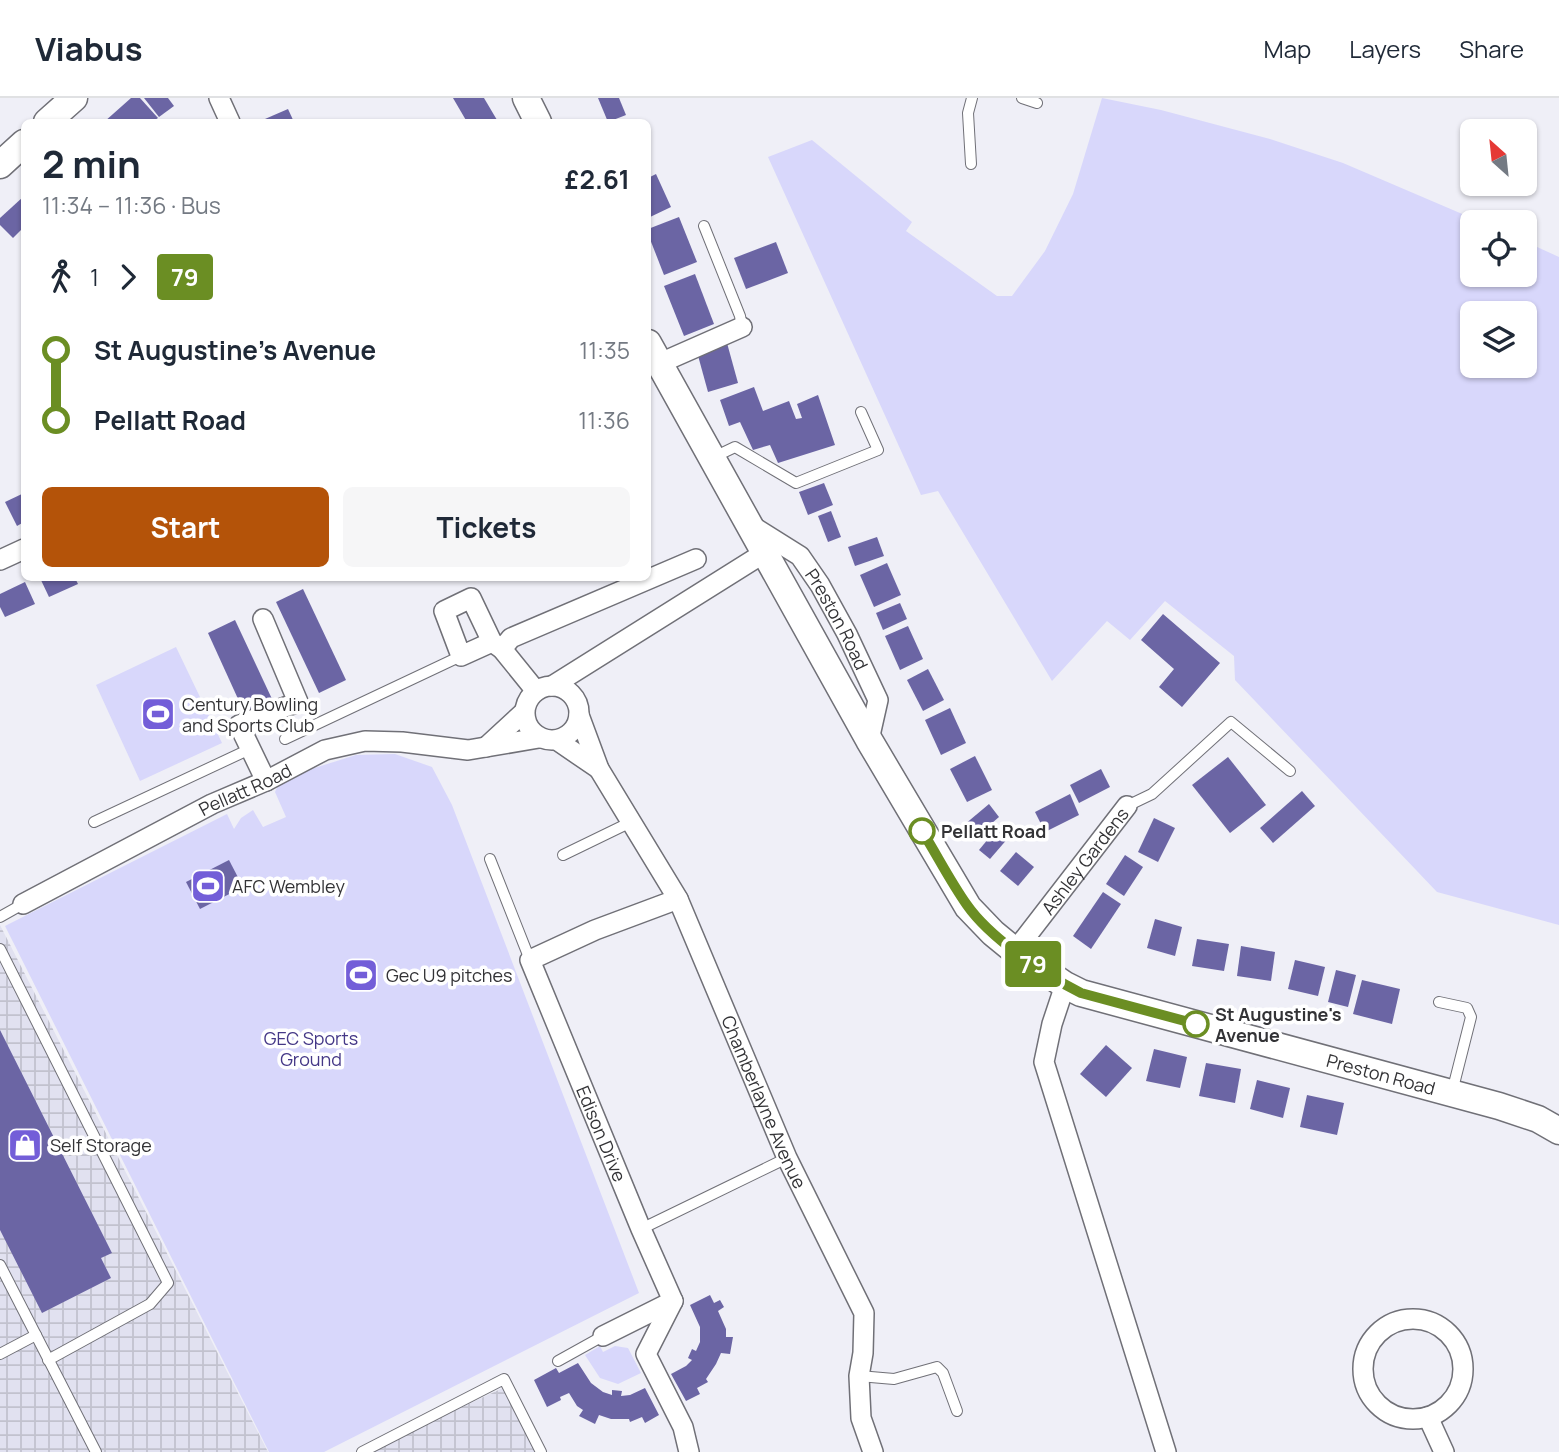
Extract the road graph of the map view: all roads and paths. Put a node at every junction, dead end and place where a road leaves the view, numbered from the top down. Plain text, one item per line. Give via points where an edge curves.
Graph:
1 (74, 98) edge
2 (219, 98) edge
3 (526, 98) edge
4 (545, 98) edge
5 (972, 98) edge
6 (1022, 98) edge
7 (1037, 103) dead end
8 (50, 119) edge
9 (229, 119) edge
10 (536, 119) edge
11 (546, 119) edge
12 (21, 146) edge
13 (971, 164) dead end
14 (0, 165) edge
15 (704, 226) dead end
16 (742, 327) joint
17 (653, 354) edge
18 (861, 412) dead end
19 (711, 458) junction
20 (748, 524) junction
21 (21, 550) edge
22 (764, 553) junction
23 (696, 559) dead end
24 (0, 560) edge
25 (651, 578) edge
26 (644, 581) edge
27 (263, 619) dead end
28 (497, 645) junction
29 (461, 656) junction
30 (592, 662) junction
31 (544, 689) junction
32 (578, 708) junction
33 (524, 712) junction
34 (285, 738) dead end
35 (548, 739) junction
36 (869, 740) junction
37 (485, 748) junction
38 (250, 749) junction
39 (599, 769) junction
40 (1290, 771) dead end
41 (266, 781) junction
42 (1127, 806) joint
43 (93, 822) dead end
44 (631, 822) junction
45 (563, 855) dead end
46 (490, 859) dead end
47 (678, 899) junction
48 (23, 904) joint
49 (0, 917) edge
50 (0, 949) edge
51 (1014, 951) junction
52 (530, 960) junction
53 (1065, 985) junction
54 (1439, 1002) dead end
55 (1452, 1092) junction
56 (1559, 1131) edge
57 (787, 1158) junction
58 (641, 1229) junction
59 (0, 1265) edge
60 (673, 1301) junction
61 (36, 1335) junction
62 (603, 1336) joint
63 (0, 1354) edge
64 (48, 1360) junction
65 (558, 1361) dead end
66 (859, 1376) junction
67 (957, 1410) dead end
68 (1428, 1417) junction
69 (96, 1452) edge
70 (362, 1452) edge
71 (541, 1452) edge
72 (689, 1452) edge
73 (873, 1452) edge
74 (1166, 1452) edge
75 (1444, 1452) edge

1 - 8 street
2 - 9 street
3 - 10 street
4 - 11 street
5 - 13 lane via 968,113
6 - 7 lane
12 - 14 street
15 - 16 lane
16 - 17 street
17 - 19 street, Preston Road
18 - 19 lane via 878,450 796,483 735,447
19 - 20 street, Preston Road
20 - 22 street, Preston Road
20 - 36 street, Preston Road via 800,556 820,585 878,700
21 - 24 street
22 - 30 street
22 - 36 street, Preston Road
23 - 25 street
26 - 28 street
27 - 38 street via 298,702 239,725
28 - 29 street
28 - 29 street via 471,598 444,611
28 - 31 street
29 - 34 lane
30 - 31 street
30 - 32 street
31 - 32 street via 567,691
31 - 33 street via 528,700
32 - 35 street via 572,732
32 - 39 street, Chamberlayne Avenue
33 - 35 street via 527,726
33 - 37 street
35 - 37 street, Pellatt Road
35 - 39 street, Chamberlayne Avenue
36 - 51 street, Preston Road via 968,907
37 - 41 street, Pellatt Road via 365,741 325,750
38 - 41 street
38 - 43 lane
39 - 44 street, Chamberlayne Avenue
40 - 42 lane, Ashley Gardens via 1231,722 1152,794
41 - 48 street, Pellatt Road via 212,804
42 - 51 street, Ashley Gardens
44 - 45 lane
44 - 47 street, Chamberlayne Avenue
46 - 52 lane
47 - 52 street
47 - 57 street, Chamberlayne Avenue
48 - 49 lane
50 - 64 lane via 168,1283 150,1304
51 - 53 street, Preston Road
52 - 58 street, Edison Drive
53 - 55 street, Preston Road via 1135,1009
53 - 74 street via 1044,1062
54 - 55 lane via 1467,1008 1471,1017
55 - 56 street, Preston Road via 1538,1119
57 - 58 lane
57 - 66 street, Chamberlayne Avenue via 864,1313
58 - 60 street, Edison Drive
59 - 61 lane
60 - 62 street
60 - 72 street via 646,1354 683,1426
61 - 63 lane
61 - 64 lane
62 - 65 lane
64 - 69 lane
66 - 67 lane via 894,1379 937,1367
66 - 73 street, Chamberlayne Avenue via 861,1418
68 - 68 street via 1393,1415 1378,1405 1366,1387 1367,1349 1386,1327 1402,1321 1417,1319 1442,1328 1454,1340 1464,1365 1461,1387 1452,1402
68 - 75 street
70 - 71 lane via 504,1379

